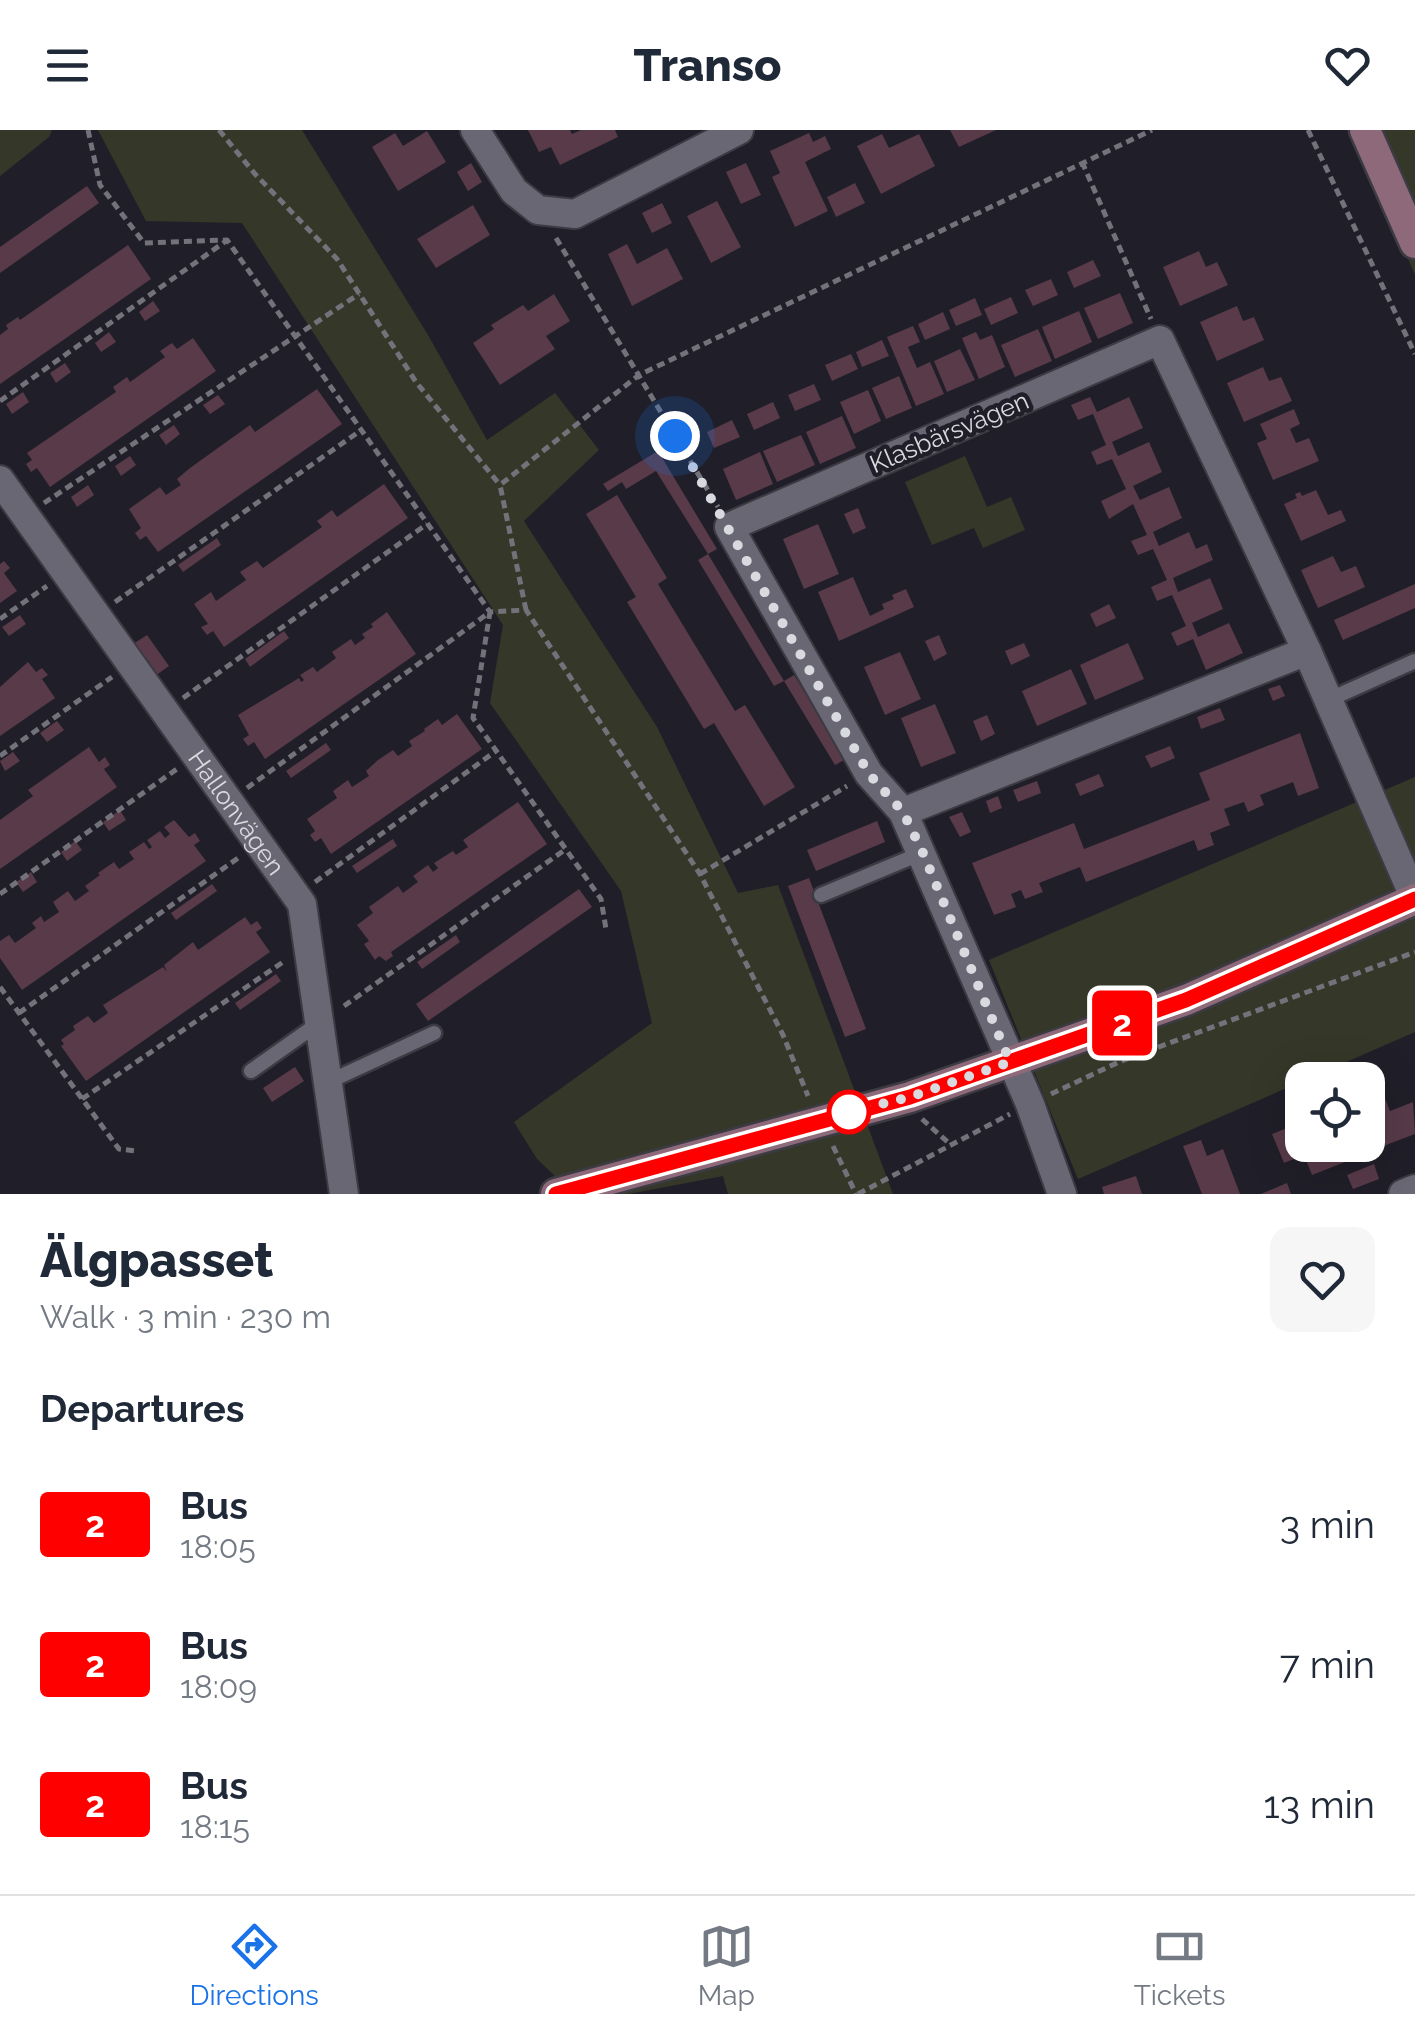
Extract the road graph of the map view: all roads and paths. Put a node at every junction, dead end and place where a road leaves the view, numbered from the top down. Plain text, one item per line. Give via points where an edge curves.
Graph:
1 (88, 130) edge
2 (219, 130) edge
3 (475, 130) edge
4 (739, 130) edge
5 (1152, 130) edge
6 (1308, 130) edge
7 (1366, 130) edge
8 (1082, 162) junction
9 (538, 210) junction
10 (227, 240) junction
11 (1415, 243) edge
12 (359, 294) junction
13 (292, 336) junction
14 (1160, 340) junction
15 (1415, 354) edge
16 (639, 375) junction
17 (0, 401) edge
18 (361, 430) junction
19 (0, 480) edge
20 (500, 485) junction
21 (25, 516) junction
22 (428, 524) junction
23 (729, 527) junction
24 (66, 573) junction
25 (526, 610) junction
26 (490, 612) junction
27 (96, 615) junction
28 (0, 618) edge
29 (1307, 651) junction
30 (1415, 661) edge
31 (131, 664) junction
32 (1328, 700) junction
33 (164, 711) junction
34 (497, 751) junction
35 (0, 756) edge
36 (196, 756) junction
37 (869, 774) junction
38 (229, 801) junction
39 (903, 812) junction
40 (258, 844) junction
41 (566, 849) junction
42 (923, 853) junction
43 (700, 874) junction
44 (0, 894) edge
45 (821, 895) dead end
46 (296, 896) junction
47 (1415, 899) edge
48 (606, 928) dead end
49 (308, 945) junction
50 (1415, 952) edge
51 (0, 988) edge
52 (2, 996) edge
53 (18, 1013) junction
54 (319, 1023) junction
55 (434, 1033) dead end
56 (1010, 1062) junction
57 (251, 1071) dead end
58 (328, 1082) junction
59 (82, 1099) junction
60 (1030, 1104) junction
61 (920, 1117) dead end
62 (818, 1120) junction
63 (951, 1145) junction
64 (136, 1150) dead end
65 (1415, 1189) edge
66 (344, 1194) edge
67 (556, 1194) edge
68 (857, 1194) edge
69 (1062, 1194) edge
70 (1403, 1194) edge

1 - 10 path via 100,185 144,244
2 - 12 path via 337,259
3 - 9 street via 514,191
4 - 9 street via 576,214
5 - 8 path
6 - 15 path
7 - 11 street
8 - 14 path
8 - 16 path
9 - 16 path
10 - 13 path
10 - 17 path
12 - 13 path
12 - 20 path via 416,382
13 - 18 path
13 - 21 path
14 - 23 street, Klasbärsvägen
14 - 29 street
16 - 20 path
16 - 23 path
18 - 22 path
18 - 27 path
19 - 21 street, Hallonvägen
20 - 25 path
21 - 24 street, Hallonvägen
22 - 26 path
22 - 33 path
23 - 37 street
24 - 27 street, Hallonvägen
24 - 28 path
25 - 26 path
25 - 43 path
26 - 34 path via 474,718
26 - 38 path
27 - 31 street, Hallonvägen
29 - 32 street
29 - 39 street
30 - 32 lane
31 - 33 street, Hallonvägen
31 - 35 path
32 - 47 street
33 - 36 street, Hallonvägen
34 - 41 path
34 - 46 path
36 - 38 street, Hallonvägen
36 - 44 path
37 - 39 street
37 - 43 path
38 - 40 street, Hallonvägen
39 - 42 street
40 - 46 street, Hallonvägen
40 - 53 path
41 - 48 path via 601,899
41 - 54 path
42 - 45 lane
42 - 56 street
43 - 62 path
46 - 49 street, Hallonvägen
47 - 56 street via 1186,1000
49 - 54 street, Hallonvägen
49 - 59 path
50 - 60 path via 1122,1061
51 - 52 path
52 - 53 path
53 - 59 path
54 - 57 lane
54 - 58 street, Hallonvägen
55 - 58 lane
56 - 60 street
56 - 62 street
58 - 66 street, Hallonvägen
59 - 64 path via 118,1149
60 - 63 path
60 - 69 street
61 - 63 path
62 - 67 street
62 - 68 path
63 - 68 path
65 - 70 street

